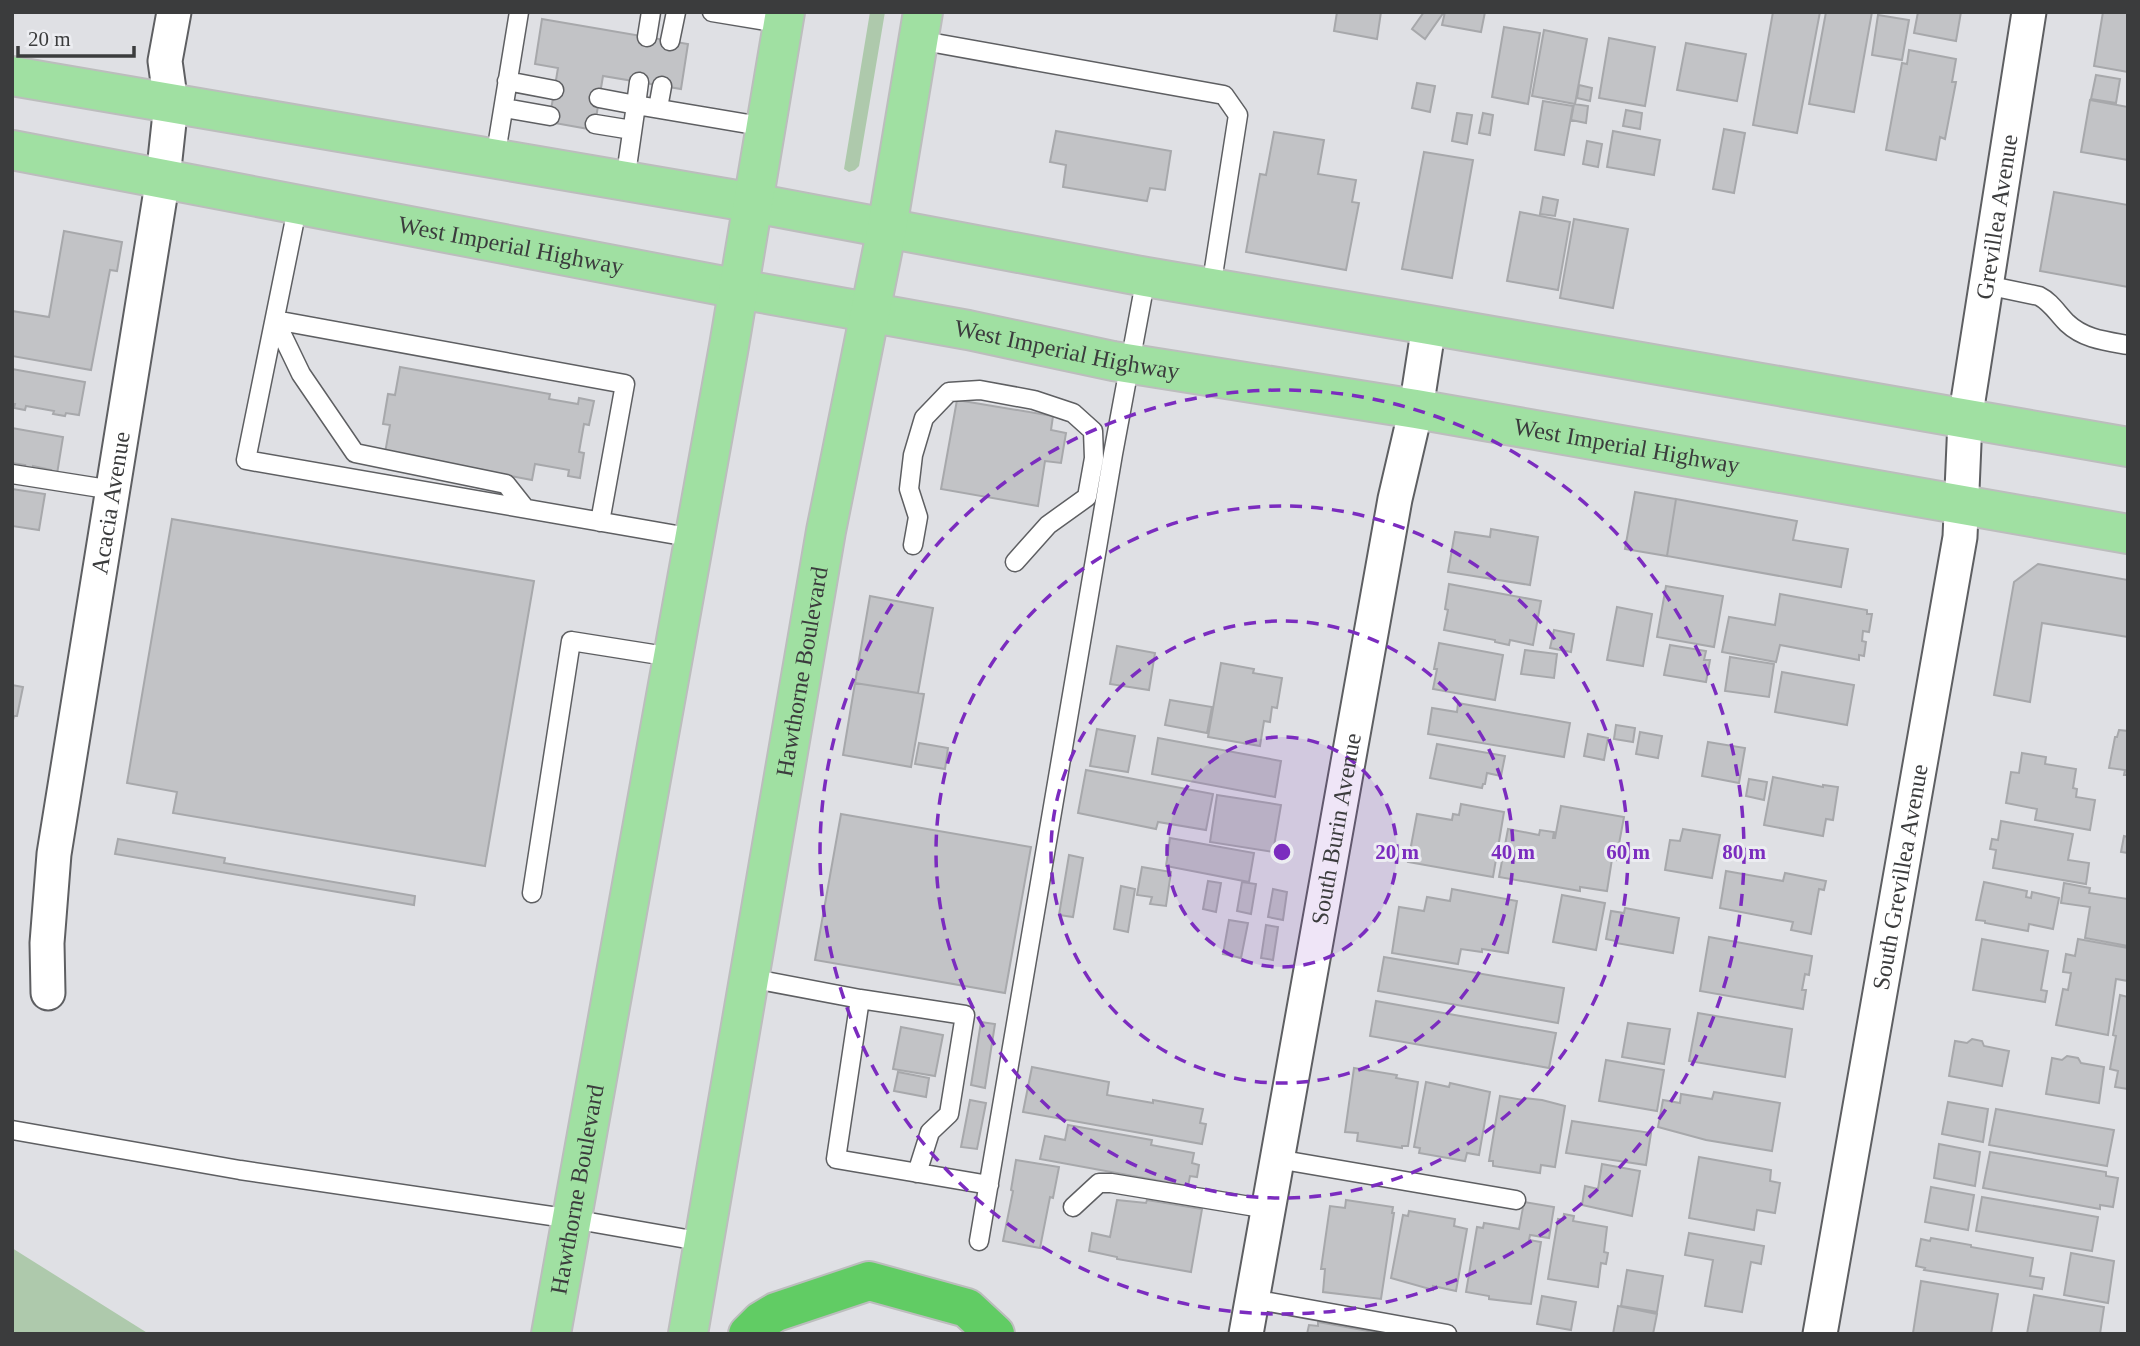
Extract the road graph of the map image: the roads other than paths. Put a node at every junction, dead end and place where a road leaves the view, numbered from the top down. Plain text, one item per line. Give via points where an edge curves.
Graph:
1 (174, 12) edge
2 (519, 12) edge
3 (651, 12) edge
4 (676, 12) edge
5 (712, 12) edge
6 (2029, 12) edge
7 (784, 18) edge
8 (920, 26) edge
9 (648, 37) dead end
10 (670, 41) dead end
11 (12, 76) edge
12 (508, 81) junction
13 (639, 82) dead end
14 (662, 86) dead end
15 (554, 90) dead end
16 (599, 98) dead end
17 (171, 104) junction
18 (636, 105) junction
19 (504, 108) junction
20 (658, 108) junction
21 (550, 116) dead end
22 (595, 124) dead end
23 (766, 127) junction
24 (632, 130) junction
25 (12, 150) edge
26 (495, 159) junction
27 (163, 178) junction
28 (625, 181) junction
29 (754, 203) junction
30 (298, 204) junction
31 (887, 228) junction
32 (1146, 277) junction
33 (1986, 285) junction
34 (1211, 288) junction
35 (739, 289) junction
36 (870, 314) junction
37 (275, 320) junction
38 (1429, 325) junction
39 (2128, 345) edge
40 (1130, 363) junction
41 (1416, 410) junction
42 (1965, 420) junction
43 (2128, 447) edge
44 (12, 474) edge
45 (113, 490) junction
46 (1962, 505) junction
47 (525, 508) junction
48 (600, 522) junction
49 (2128, 534) edge
50 (694, 538) junction
51 (913, 545) dead end
52 (1015, 562) dead end
53 (672, 657) junction
54 (532, 893) dead end
55 (749, 978) junction
56 (48, 993) dead end
57 (860, 999) junction
58 (12, 1130) edge
59 (1277, 1159) junction
60 (917, 1173) junction
61 (989, 1185) junction
62 (1516, 1200) dead end
63 (1073, 1207) dead end
64 (1268, 1209) junction
65 (572, 1219) junction
66 (979, 1241) dead end
67 (704, 1242) junction
68 (1251, 1299) junction
69 (551, 1334) edge
70 (688, 1334) edge
71 (748, 1334) edge
72 (995, 1334) edge
73 (1245, 1334) edge
74 (1447, 1334) edge
75 (1820, 1334) edge

1 - 17 street, Acacia Avenue via 165,61
2 - 12 lane
3 - 9 lane
4 - 10 lane
5 - 7 lane
6 - 33 street, Grevillea Avenue
7 - 23 main road, Hawthorne Boulevard
8 - 31 main road, Hawthorne Boulevard
8 - 34 lane via 1224,95 1238,115
11 - 17 main road
12 - 15 lane
12 - 19 lane
13 - 18 lane
14 - 20 lane
16 - 18 lane
17 - 26 main road
17 - 27 street, Acacia Avenue
18 - 20 lane
18 - 24 lane
19 - 21 lane
19 - 26 lane
20 - 23 lane
22 - 24 lane
23 - 29 main road, Hawthorne Boulevard
24 - 28 lane
25 - 27 main road, West Imperial Highway
26 - 28 main road
27 - 30 main road, West Imperial Highway
27 - 45 street, Acacia Avenue
28 - 29 main road
29 - 31 main road
29 - 35 main road, Hawthorne Boulevard
30 - 35 main road, West Imperial Highway
30 - 37 lane
31 - 32 main road
31 - 36 main road, Hawthorne Boulevard
32 - 34 main road
32 - 40 lane
33 - 39 lane via 2039,296 2081,334
33 - 42 street, Grevillea Avenue
34 - 38 main road
35 - 36 main road, West Imperial Highway
35 - 50 main road, Hawthorne Boulevard
36 - 40 main road, West Imperial Highway
36 - 55 main road, Hawthorne Boulevard via 826,531
37 - 47 lane via 301,374 355,453 506,484
37 - 47 lane via 246,460
37 - 48 lane via 625,384
38 - 41 street, South Burin Avenue
38 - 42 main road
40 - 41 main road, West Imperial Highway
40 - 61 lane
41 - 46 main road, West Imperial Highway
41 - 59 street, South Burin Avenue via 1395,499
42 - 43 main road
42 - 46 street, South Grevillea Avenue
44 - 45 lane
45 - 56 street, Acacia Avenue via 54,854
46 - 49 main road, West Imperial Highway
46 - 75 street, South Grevillea Avenue via 1961,537
47 - 48 lane
48 - 50 lane
50 - 53 main road, Hawthorne Boulevard
51 - 52 lane via 918,517 909,489 924,418 949,392 980,390 1073,413 1093,431 1087,497 1048,525
53 - 54 lane via 571,641
53 - 65 main road, Hawthorne Boulevard
55 - 57 lane
55 - 67 main road, Hawthorne Boulevard
57 - 60 lane via 836,1159
57 - 60 lane via 965,1016 949,1114 930,1132
58 - 65 lane via 334,1185
59 - 62 lane
59 - 64 street, South Burin Avenue
60 - 61 lane
61 - 66 lane
63 - 64 lane via 1098,1183 1111,1183
64 - 68 street, South Burin Avenue
65 - 67 lane
65 - 69 main road, Hawthorne Boulevard
67 - 70 main road, Hawthorne Boulevard
68 - 73 street, South Burin Avenue
68 - 74 lane
71 - 72 highway via 776,1312 869,1281 967,1308

